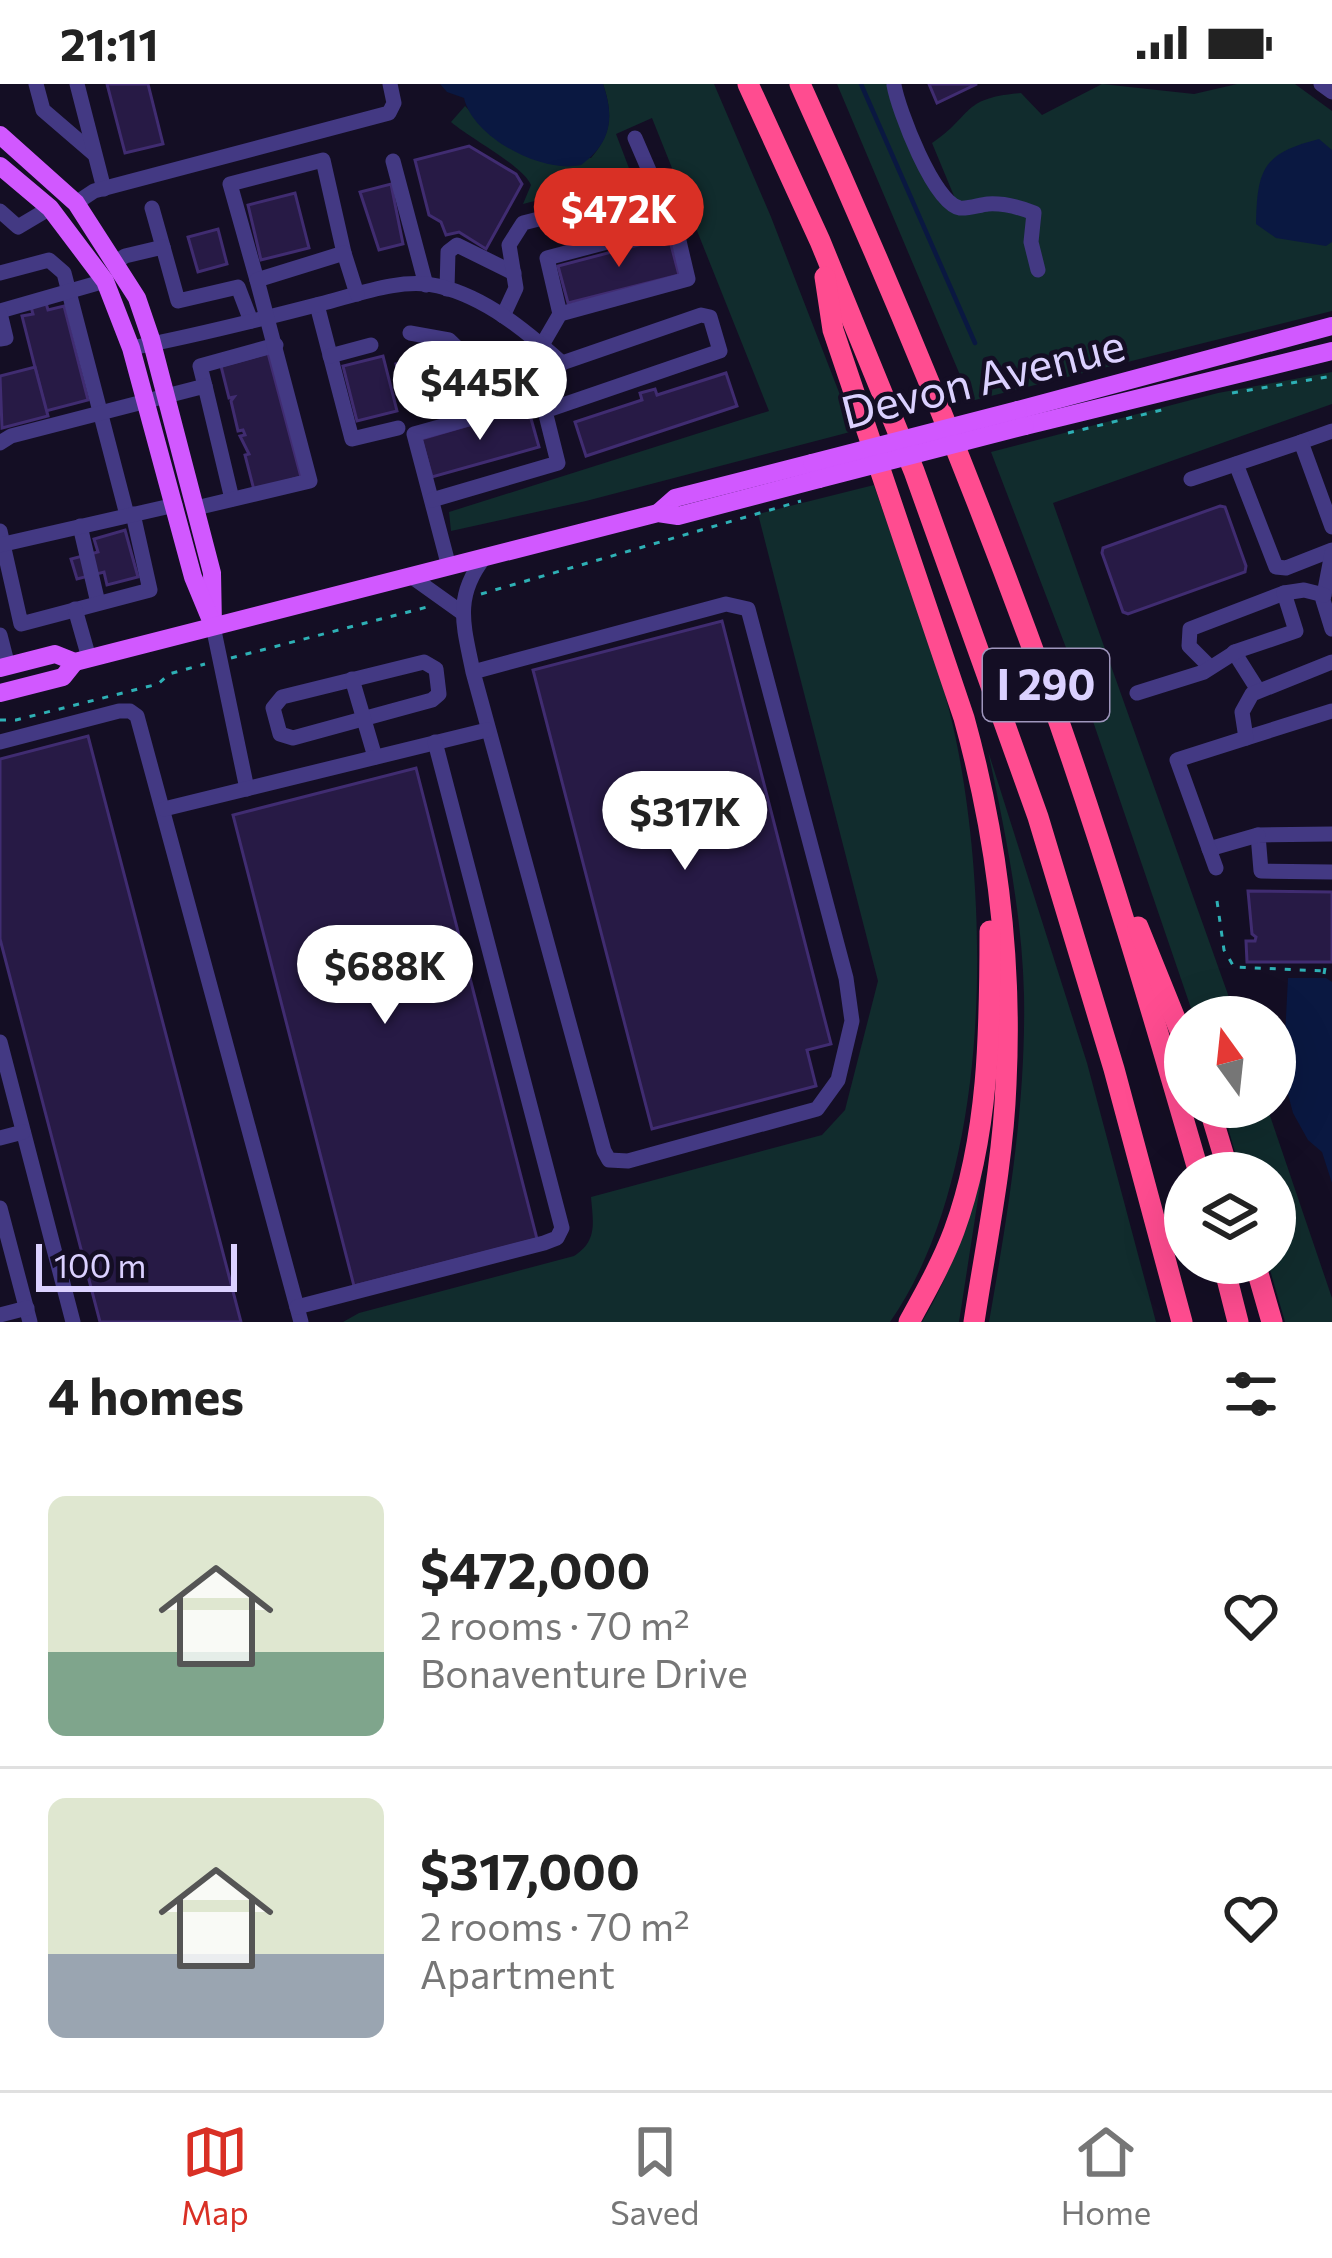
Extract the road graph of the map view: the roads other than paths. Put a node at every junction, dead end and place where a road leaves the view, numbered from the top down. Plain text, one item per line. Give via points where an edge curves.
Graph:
1 (36, 84) edge
2 (77, 84) edge
3 (390, 84) edge
4 (748, 84) edge
5 (800, 84) edge
6 (1321, 84) edge
7 (894, 85) edge
8 (1332, 92) edge
9 (0, 135) edge
10 (635, 138) dead end
11 (95, 154) junction
12 (393, 161) dead end
13 (0, 166) edge
14 (104, 189) junction
15 (76, 203) junction
16 (50, 208) junction
17 (152, 208) dead end
18 (0, 211) edge
19 (9, 229) edge
20 (820, 241) junction
21 (163, 247) junction
22 (344, 253) junction
23 (116, 262) junction
24 (1038, 270) dead end
25 (0, 273) edge
26 (514, 274) junction
27 (257, 280) junction
28 (105, 281) junction
29 (426, 285) junction
30 (447, 289) junction
31 (71, 292) junction
32 (357, 294) junction
33 (317, 305) junction
34 (0, 312) edge
35 (560, 314) junction
36 (502, 316) junction
37 (260, 318) junction
38 (1332, 326) edge
39 (410, 333) dead end
40 (0, 339) edge
41 (152, 344) junction
42 (276, 345) junction
43 (371, 345) dead end
44 (542, 346) junction
45 (131, 348) junction
46 (1332, 351) edge
47 (330, 356) junction
48 (562, 364) junction
49 (205, 386) junction
50 (537, 392) junction
51 (166, 396) junction
52 (146, 402) junction
53 (544, 411) junction
54 (100, 413) junction
55 (1022, 418) junction
56 (398, 428) dead end
57 (1332, 430) edge
58 (1301, 442) junction
59 (0, 443) edge
60 (1236, 464) junction
61 (1191, 479) dead end
62 (232, 499) junction
63 (432, 500) junction
64 (175, 505) junction
65 (196, 508) junction
66 (130, 515) junction
67 (80, 526) junction
68 (1332, 527) edge
69 (1, 540) edge
70 (1332, 552) edge
71 (484, 558) junction
72 (449, 567) junction
73 (412, 577) junction
74 (1328, 583) edge
75 (1284, 593) junction
76 (98, 603) junction
77 (75, 610) junction
78 (461, 612) junction
79 (213, 626) junction
80 (1332, 629) edge
81 (0, 635) edge
82 (1234, 652) junction
83 (82, 660) junction
84 (1332, 662) edge
85 (4, 667) edge
86 (1210, 667) junction
87 (473, 672) junction
88 (352, 679) junction
89 (1258, 690) junction
90 (0, 693) edge
91 (1137, 693) dead end
92 (1332, 711) edge
93 (364, 718) junction
94 (487, 730) junction
95 (1246, 738) junction
96 (0, 742) edge
97 (435, 742) junction
98 (1068, 754) junction
99 (375, 757) junction
100 (976, 763) junction
101 (248, 788) junction
102 (164, 809) junction
103 (1332, 834) edge
104 (1258, 836) junction
105 (1209, 849) junction
106 (1216, 868) dead end
107 (1332, 872) edge
108 (1166, 996) edge
109 (0, 1042) edge
110 (23, 1132) junction
111 (0, 1138) edge
112 (1193, 1152) edge
113 (0, 1208) edge
114 (1228, 1284) edge
115 (1261, 1284) edge
116 (0, 1315) edge
117 (29, 1315) edge
118 (299, 1315) edge
119 (73, 1322) edge
120 (909, 1322) edge
121 (974, 1322) edge
122 (1182, 1322) edge
123 (1238, 1322) edge
124 (1272, 1322) edge

1 - 11 street via 43,110
2 - 11 street
3 - 14 street via 388,113
4 - 20 highway, I 290
5 - 98 highway, I 290 via 926,376
6 - 8 street
7 - 24 street via 947,202 1014,205 1034,214
9 - 15 main road
10 - 26 street via 657,189 524,223 508,245
11 - 14 street
12 - 29 street
13 - 16 main road
14 - 15 street
15 - 23 main road
16 - 19 street
16 - 28 main road
17 - 21 street
18 - 19 street
20 - 100 highway via 833,331
20 - 122 highway, I 290 via 914,471 1038,817
21 - 23 street
21 - 37 street via 178,301 238,287
22 - 27 street
22 - 27 street via 323,160 230,184
22 - 32 street
23 - 41 main road
25 - 31 street via 49,260
26 - 30 street via 457,245 448,252
26 - 36 street
27 - 37 street
28 - 31 street
28 - 45 main road
29 - 30 street
29 - 32 street
30 - 36 street
31 - 34 street
31 - 54 street
32 - 33 street
33 - 37 street
33 - 47 street
34 - 40 street
35 - 35 street via 688,279 675,224 547,258
35 - 44 street
36 - 44 street
37 - 41 street
37 - 42 street
38 - 55 main road, Devon Avenue
39 - 44 street via 448,340 476,366
41 - 45 street
41 - 51 main road
42 - 49 street via 200,365
42 - 62 street via 310,482
43 - 47 street
44 - 48 street
45 - 52 main road
46 - 55 main road, Devon Avenue
47 - 56 street via 352,439
48 - 50 street
48 - 53 street via 701,315 710,317 721,351
49 - 51 street
49 - 62 street
50 - 53 street
50 - 63 street via 414,434
51 - 52 street
51 - 65 main road
52 - 54 street
52 - 64 main road
53 - 63 street via 559,463
54 - 59 street
54 - 66 street
55 - 71 main road, Devon Avenue, bridge via 675,498 658,513
57 - 58 street
58 - 60 street
58 - 68 street
60 - 61 street
60 - 70 street via 1276,567
62 - 65 street
63 - 72 street
64 - 66 street
64 - 79 main road
65 - 79 main road via 212,573
66 - 67 street
66 - 76 street via 150,590
67 - 69 street
67 - 76 street
69 - 77 street via 21,624
70 - 74 street
71 - 72 main road, Devon Avenue
71 - 78 street
72 - 73 main road, Devon Avenue
73 - 78 street
73 - 79 main road, Devon Avenue
74 - 75 street
74 - 80 street
75 - 82 street via 1296,631
75 - 86 street via 1190,629 1189,646
76 - 77 street
77 - 83 street
78 - 87 street
79 - 83 main road, Devon Avenue
79 - 101 street
81 - 85 street
82 - 86 street
82 - 89 street
83 - 85 main road, Devon Avenue via 55,654
83 - 90 main road, Devon Avenue via 63,677
84 - 89 street
86 - 91 street
87 - 94 street
87 - 94 street via 726,604 748,610 852,1003 838,1080 817,1109 609,1160
88 - 93 street
88 - 93 street via 424,662 436,669 439,694 432,700
88 - 93 street via 282,697 273,708 280,734 293,738
89 - 95 street via 1242,712
92 - 95 street
93 - 99 street
94 - 97 street
95 - 105 street via 1177,760
96 - 102 street via 130,711 141,723
97 - 99 street
97 - 118 street via 562,1228 544,1243
98 - 108 highway
98 - 112 highway, I 290
99 - 101 street
100 - 120 highway via 990,928 979,1127 955,1230
100 - 121 highway via 999,888 1007,998 998,1168
101 - 102 street
102 - 118 street
103 - 104 street
104 - 105 street
104 - 107 street via 1261,871
105 - 106 street
109 - 110 street
110 - 111 street
110 - 119 street
113 - 117 street
114 - 123 highway
115 - 124 highway
116 - 117 street

